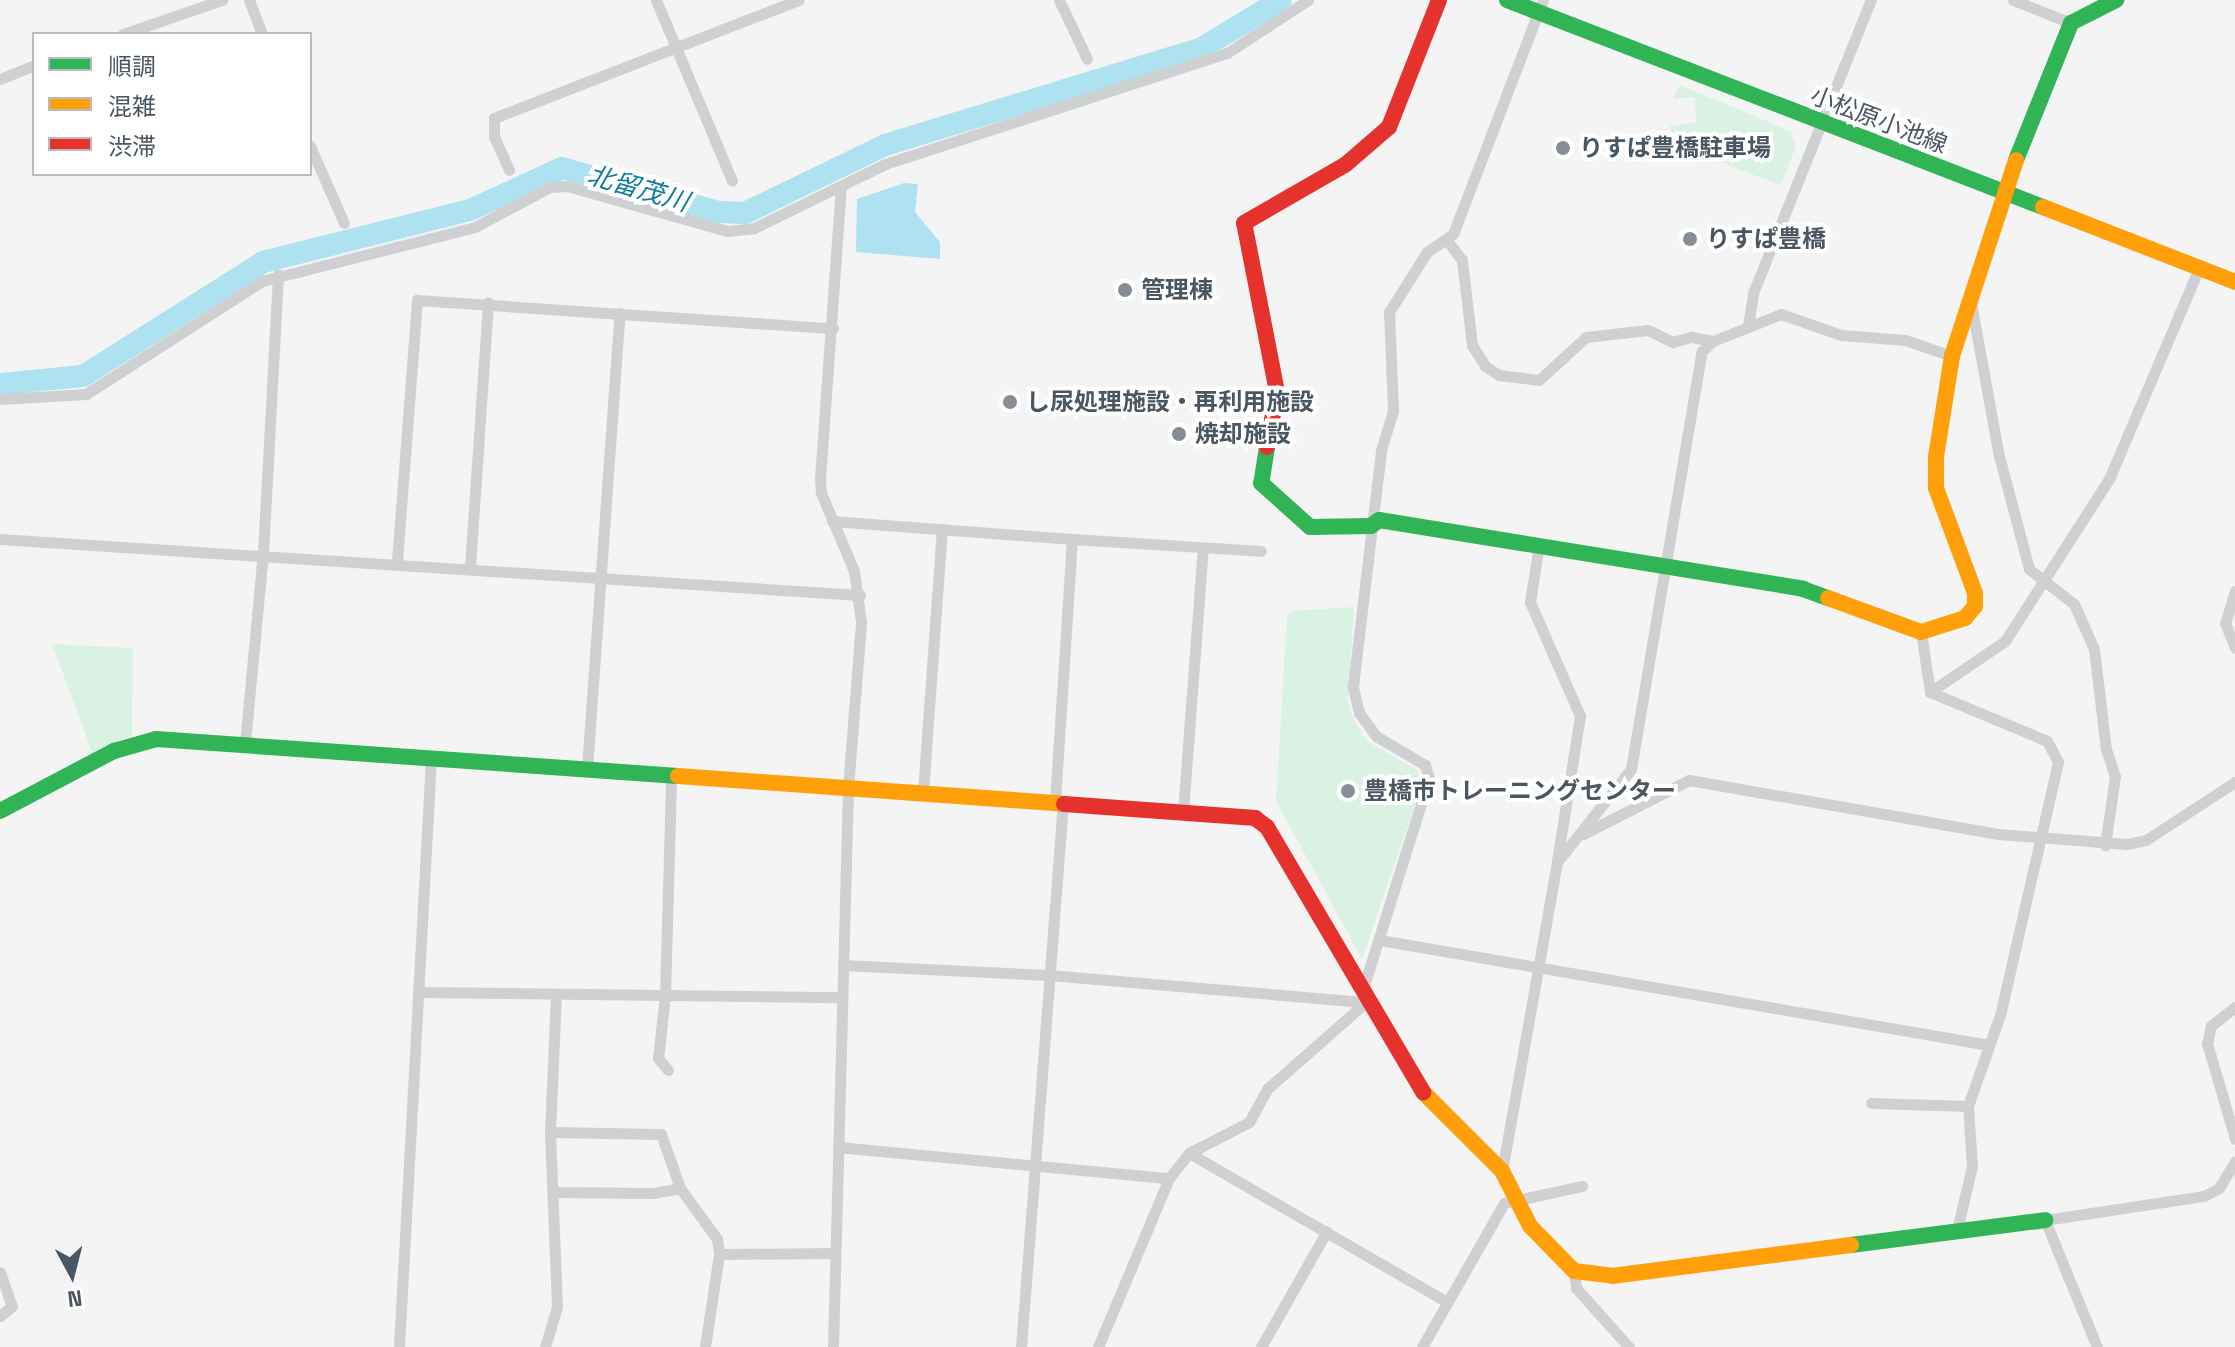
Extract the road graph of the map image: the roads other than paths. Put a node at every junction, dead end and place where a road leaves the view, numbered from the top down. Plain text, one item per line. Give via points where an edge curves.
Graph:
1 (222, 0) edge
2 (249, 0) edge
3 (656, 0) edge
4 (799, 0) edge
5 (1059, 0) edge
6 (1308, 0) edge
7 (1439, 0) edge
8 (1507, 0) edge
9 (1871, 0) edge
10 (2013, 0) edge
11 (2116, 0) edge
12 (1541, 6) edge
13 (2071, 23) junction
14 (129, 32) edge
15 (261, 32) edge
16 (677, 48) junction
17 (1087, 59) dead end
18 (32, 66) edge
19 (0, 79) edge
20 (1819, 124) junction
21 (312, 151) edge
22 (509, 170) dead end
23 (732, 181) dead end
24 (841, 186) junction
25 (2005, 193) junction
26 (344, 223) dead end
27 (1446, 239) junction
28 (2199, 268) junction
29 (278, 274) junction
30 (2235, 282) edge
31 (1970, 297) junction
32 (488, 303) junction
33 (620, 313) junction
34 (1748, 326) junction
35 (833, 328) junction
36 (1713, 341) junction
37 (1952, 356) junction
38 (0, 399) edge
39 (832, 521) junction
40 (1371, 526) junction
41 (942, 529) junction
42 (0, 539) edge
43 (1072, 539) junction
44 (1539, 544) junction
45 (1203, 548) junction
46 (1261, 551) dead end
47 (263, 553) junction
48 (397, 561) junction
49 (470, 567) junction
50 (1666, 567) junction
51 (600, 577) junction
52 (2043, 583) junction
53 (2235, 591) edge
54 (860, 595) junction
55 (1921, 632) junction
56 (2235, 648) edge
57 (1930, 692) junction
58 (245, 743) junction
59 (431, 758) junction
60 (587, 768) junction
61 (671, 775) junction
62 (2235, 782) edge
63 (848, 788) junction
64 (923, 793) junction
65 (1059, 803) junction
66 (0, 811) edge
67 (1183, 812) junction
68 (1583, 834) junction
69 (2039, 840) junction
70 (2105, 845) junction
71 (1557, 862) junction
72 (1380, 940) junction
73 (843, 965) junction
74 (1539, 967) junction
75 (1049, 975) junction
76 (418, 992) junction
77 (556, 994) junction
78 (665, 996) junction
79 (842, 997) junction
80 (1364, 997) junction
81 (2235, 1007) edge
82 (1989, 1045) junction
83 (668, 1070) dead end
84 (1871, 1103) dead end
85 (1968, 1106) junction
86 (550, 1132) junction
87 (2235, 1139) edge
88 (838, 1147) junction
89 (1189, 1153) junction
90 (2235, 1161) edge
91 (1035, 1164) junction
92 (1502, 1171) junction
93 (1169, 1178) junction
94 (1582, 1186) dead end
95 (680, 1188) junction
96 (553, 1192) junction
97 (1516, 1198) junction
98 (2045, 1220) junction
99 (1957, 1230) junction
100 (1327, 1231) junction
101 (835, 1253) junction
102 (719, 1254) junction
103 (1574, 1271) junction
104 (0, 1272) edge
105 (1447, 1302) junction
106 (0, 1316) edge
107 (399, 1347) edge
108 (545, 1347) edge
109 (705, 1347) edge
110 (833, 1347) edge
111 (1021, 1347) edge
112 (1098, 1347) edge
113 (1261, 1347) edge
114 (1422, 1347) edge
115 (1629, 1347) edge
116 (2097, 1347) edge

1 - 14 street
2 - 15 street
3 - 16 street
4 - 16 street
5 - 17 street
6 - 24 street via 1227,53 949,142
7 - 40 street via 1389,127 1345,165 1244,223 1277,392 1261,483 1310,527
8 - 12 street, 小松原小池線
9 - 20 street
10 - 13 street
11 - 13 street
12 - 20 street, 小松原小池線
12 - 27 street
13 - 25 street
16 - 22 street via 494,118 494,137
16 - 23 street
18 - 19 street
20 - 25 street, 小松原小池線
20 - 34 street via 1753,293
21 - 26 street
24 - 29 street via 754,228 727,231 567,186 550,187 475,227
24 - 35 street
25 - 28 street, 小松原小池線
25 - 31 street
27 - 36 street via 1462,260 1472,345 1485,366 1499,375 1539,380 1586,337 1648,330 1673,342 1691,337
27 - 40 street via 1427,252 1389,312 1386,330 1395,397
28 - 30 street, 小松原小池線
28 - 52 street via 2125,452
29 - 38 street via 86,394
29 - 47 street
31 - 37 street
31 - 52 street via 2021,546 2029,569
32 - 33 street
32 - 48 street via 417,300
32 - 49 street
33 - 35 street
33 - 51 street
34 - 36 street
34 - 37 street via 1789,315 1841,335 1905,340
35 - 39 street via 820,478
36 - 50 street via 1702,351
37 - 55 street via 1936,488 1975,593 1975,606 1965,618
39 - 41 street
39 - 54 street
40 - 44 street via 1379,520
40 - 72 street via 1353,686 1359,713 1376,736 1425,765 1429,778
41 - 43 street
41 - 64 street
42 - 47 street
43 - 45 street
43 - 65 street
44 - 50 street
44 - 71 street via 1530,602 1580,716
45 - 46 street
45 - 67 street
47 - 48 street
47 - 58 street
48 - 49 street
49 - 51 street
50 - 55 street via 1803,589
50 - 68 street via 1631,769
51 - 54 street
51 - 60 street
52 - 57 street via 2005,641
52 - 70 street via 2074,604 2094,649 2106,749 2115,776
53 - 56 street via 2225,623
54 - 63 street
55 - 57 street
57 - 69 street via 2047,741 2058,762
58 - 59 street
58 - 66 street via 135,743
59 - 60 street
59 - 76 street
60 - 61 street
61 - 63 street
61 - 78 street
62 - 70 street via 2146,840
63 - 64 street
63 - 73 street
64 - 65 street
65 - 67 street
65 - 75 street
67 - 80 street via 1255,818 1267,827
68 - 69 street via 1689,780
68 - 71 street
69 - 70 street
69 - 82 street
71 - 74 street
72 - 74 street
72 - 80 street
73 - 75 street
73 - 79 street
74 - 82 street
74 - 92 street
75 - 80 street
75 - 91 street
76 - 77 street
76 - 107 street
77 - 78 street
77 - 86 street
78 - 79 street
78 - 83 street via 658,1058
79 - 88 street
80 - 89 street via 1267,1089 1249,1122
80 - 92 street via 1413,1082
81 - 87 street via 2211,1026 2207,1043
82 - 85 street
84 - 85 street
85 - 99 street via 1972,1166
86 - 95 street via 661,1134
86 - 96 street
88 - 91 street
88 - 101 street
89 - 93 street
89 - 100 street
90 - 98 street via 2219,1188 2204,1196
91 - 93 street
91 - 111 street
92 - 97 street
93 - 112 street
94 - 97 street
95 - 96 street via 653,1193
95 - 102 street via 717,1239
96 - 108 street via 557,1307
97 - 103 street via 1548,1250
97 - 105 street via 1504,1203
98 - 99 street
98 - 116 street
99 - 103 street via 1612,1276
100 - 105 street
100 - 113 street
101 - 102 street
101 - 110 street
102 - 109 street
103 - 115 street via 1576,1288
104 - 106 street via 12,1306
105 - 114 street

